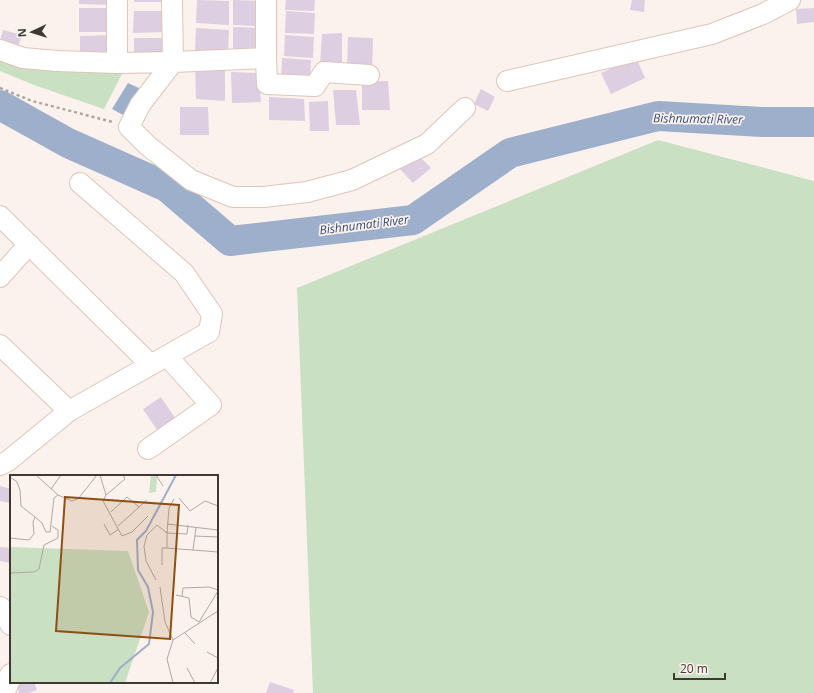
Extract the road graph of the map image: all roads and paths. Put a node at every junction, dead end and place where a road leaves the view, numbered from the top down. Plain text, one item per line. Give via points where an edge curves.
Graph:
1 (117, 0) edge
2 (172, 0) edge
3 (266, 0) edge
4 (790, 0) edge
5 (0, 50) edge
6 (266, 58) junction
7 (173, 62) junction
8 (117, 63) junction
9 (370, 75) dead end
10 (507, 81) dead end
11 (0, 88) edge
12 (465, 108) dead end
13 (129, 126) junction
14 (80, 182) dead end
15 (0, 216) edge
16 (29, 244) junction
17 (0, 277) edge
18 (0, 346) edge
19 (159, 360) junction
20 (69, 411) junction
21 (148, 449) dead end
22 (0, 465) edge
23 (0, 608) edge
24 (10, 622) edge
25 (10, 677) edge
26 (3, 693) edge

1 - 8 street
2 - 7 street
3 - 6 street
4 - 10 street via 763,14 712,34
5 - 8 street via 24,58
6 - 7 street
6 - 9 street via 267,84 315,86 324,72
7 - 8 street
7 - 13 street via 140,105
11 - 13 path via 32,101
12 - 13 street via 427,144 352,180 307,192 263,198 233,197 192,180 147,145
14 - 19 street via 184,273 212,314 209,332
15 - 16 street
16 - 17 street
16 - 19 street
18 - 20 street
19 - 20 street
19 - 21 street via 211,405
20 - 22 street
23 - 24 street
25 - 26 street

